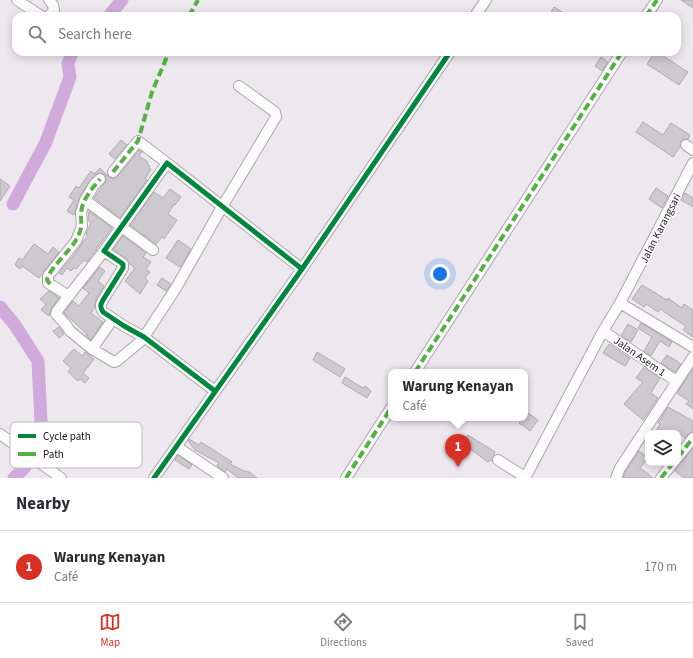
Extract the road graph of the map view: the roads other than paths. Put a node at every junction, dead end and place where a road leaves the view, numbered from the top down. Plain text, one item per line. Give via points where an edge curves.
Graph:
1 (17, 0) edge
2 (49, 0) edge
3 (486, 0) edge
4 (657, 0) edge
5 (35, 12) edge
6 (52, 12) edge
7 (478, 12) edge
8 (649, 12) edge
9 (447, 56) edge
10 (619, 56) edge
11 (239, 86) dead end
12 (167, 163) junction
13 (693, 163) edge
14 (114, 172) dead end
15 (100, 179) dead end
16 (85, 200) junction
17 (222, 206) junction
18 (122, 228) junction
19 (152, 250) dead end
20 (104, 251) junction
21 (302, 268) junction
22 (69, 296) junction
23 (620, 303) junction
24 (113, 319) junction
25 (603, 331) junction
26 (144, 337) junction
27 (693, 347) edge
28 (92, 349) junction
29 (693, 357) edge
30 (417, 369) edge
31 (676, 381) junction
32 (215, 391) junction
33 (388, 413) edge
34 (0, 434) edge
35 (693, 438) edge
36 (10, 441) edge
37 (177, 447) junction
38 (681, 453) edge
39 (498, 460) dead end
40 (671, 466) edge
41 (47, 468) edge
42 (61, 478) edge
43 (154, 478) edge
44 (223, 478) edge
45 (346, 478) edge
46 (525, 478) edge
47 (616, 478) edge
48 (661, 478) edge

1 - 5 street
2 - 6 street via 53,5
3 - 7 street
4 - 8 street
9 - 21 street
10 - 30 street
11 - 17 street via 275,112 276,116
12 - 14 street via 138,141
12 - 17 street
12 - 18 street
13 - 23 street, Jalan Karangsari
15 - 16 street
16 - 18 street
16 - 22 street via 81,213 80,233 48,274 47,280
17 - 21 street
17 - 26 street via 176,288
18 - 19 street
18 - 20 street
20 - 22 street
20 - 24 street via 123,266 100,304 103,312
21 - 32 street
22 - 28 street via 56,316
23 - 25 street, Jalan Karangsari
23 - 27 street
24 - 26 street
24 - 28 street
25 - 31 street, Jalan Asem 1
25 - 46 street, Jalan Karangsari
26 - 28 street via 114,362
26 - 32 street
29 - 31 street
31 - 47 street
32 - 37 street
33 - 45 street
34 - 36 street
35 - 38 street
37 - 43 street
37 - 44 street
39 - 46 street
40 - 48 street
41 - 42 street

